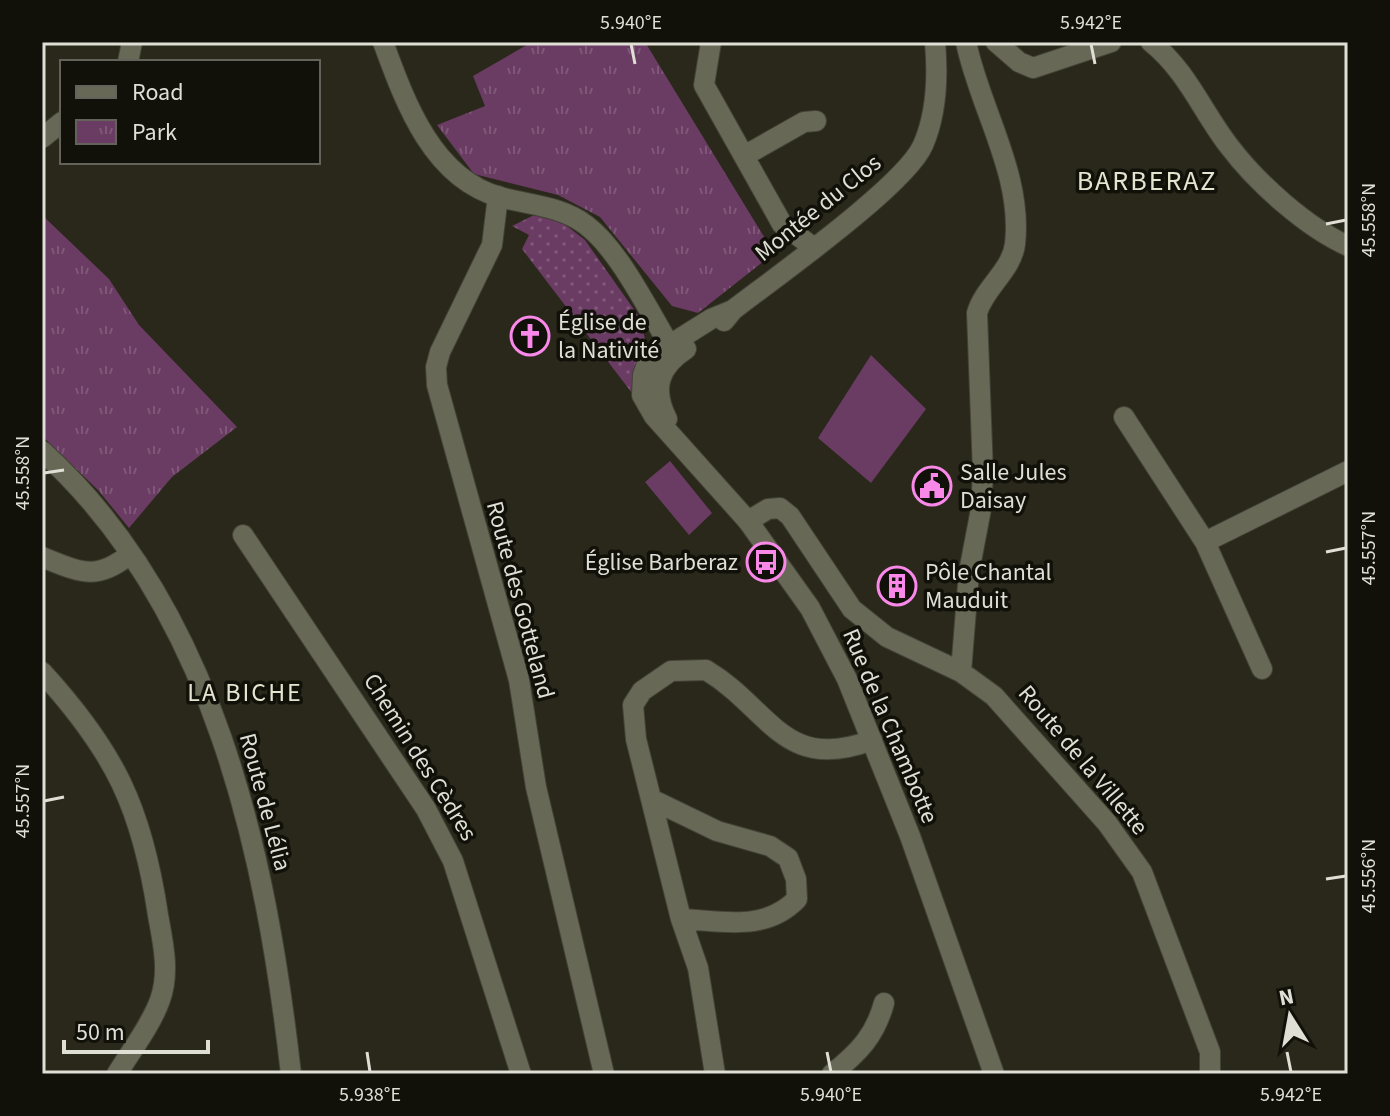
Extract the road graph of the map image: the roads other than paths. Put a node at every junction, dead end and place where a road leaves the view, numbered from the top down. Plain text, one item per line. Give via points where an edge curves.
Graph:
1 (383, 42) edge
2 (711, 42) edge
3 (935, 42) edge
4 (966, 42) edge
5 (996, 42) edge
6 (1111, 42) edge
7 (1151, 42) edge
8 (816, 121) dead end
9 (60, 124) edge
10 (42, 138) edge
11 (744, 156) junction
12 (498, 196) junction
13 (1348, 246) edge
14 (813, 247) junction
15 (672, 350) junction
16 (1124, 417) dead end
17 (42, 451) edge
18 (1348, 471) edge
19 (748, 521) junction
20 (243, 535) dead end
21 (1205, 542) junction
22 (130, 554) junction
23 (42, 557) edge
24 (1262, 669) dead end
25 (42, 672) edge
26 (961, 672) junction
27 (872, 740) junction
28 (653, 800) junction
29 (681, 919) junction
30 (884, 1003) dead end
31 (1210, 1052) junction
32 (117, 1074) edge
33 (291, 1074) edge
34 (521, 1074) edge
35 (604, 1074) edge
36 (715, 1074) edge
37 (832, 1074) edge
38 (994, 1074) edge
39 (1210, 1074) edge
40 (1225, 1074) edge

1 - 12 street via 404,100 444,161 467,184
2 - 11 street via 704,85
3 - 14 street, Montée du Clos via 934,106 922,147 895,182
4 - 26 street via 1004,156 1015,245 977,313 983,473
5 - 6 street via 1033,68
7 - 13 street via 1174,60 1229,147 1316,230
8 - 11 street via 804,122
9 - 10 street
11 - 14 street via 782,224
12 - 15 street via 559,210 586,224 639,292
12 - 35 street, Route des Gotteland via 492,245 440,352 437,385 519,680 536,787
14 - 15 street, Montée du Clos via 733,310 718,329
15 - 19 street, Rue de la Chambotte via 659,378 658,395 674,434
16 - 21 street
17 - 22 street, Route de Lélia via 70,477
18 - 21 street
19 - 26 street, Route de la Villette via 780,508 865,622
19 - 27 street, Rue de la Chambotte via 810,608
20 - 34 street, Chemin des Cèdres via 409,783 453,861
21 - 24 street
22 - 23 street via 111,569 84,573
22 - 33 street, Route de Lélia via 171,622 225,742 263,895
25 - 32 street via 83,717 121,777 141,826 156,903 166,964 160,1000
26 - 31 street, Route de la Villette via 994,696 1048,754 1142,872
27 - 28 street via 840,751 804,748 706,670 671,671 648,685 633,705 636,739
27 - 38 street, Rue de la Chambotte
28 - 29 street
28 - 29 street via 717,831 770,846 788,858 796,879 797,899 783,914 762,923
29 - 36 street via 698,968
30 - 37 street via 876,1031
31 - 39 street, Route de la Villette
31 - 40 street

